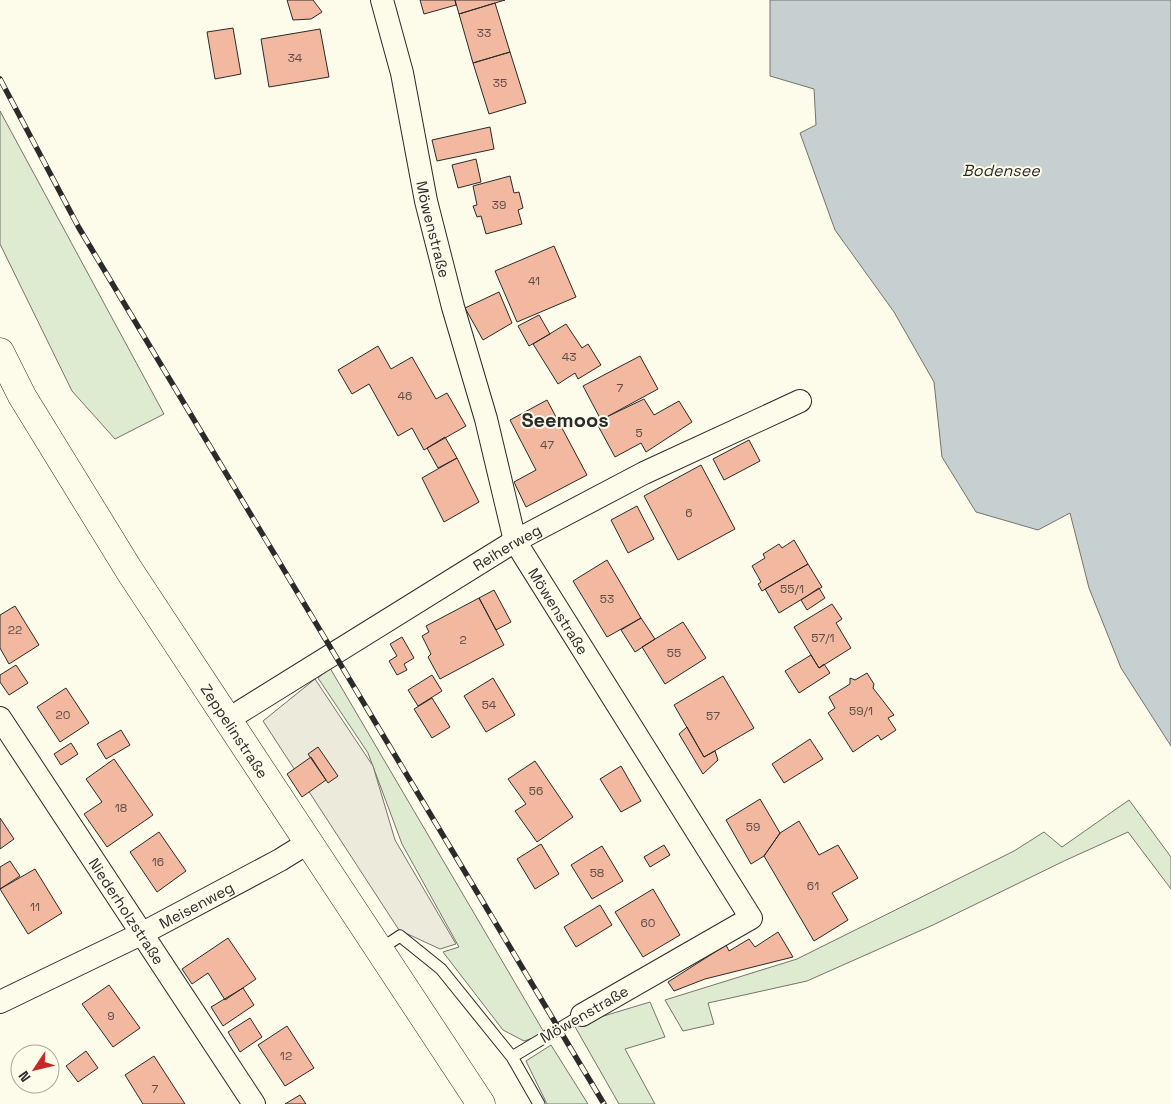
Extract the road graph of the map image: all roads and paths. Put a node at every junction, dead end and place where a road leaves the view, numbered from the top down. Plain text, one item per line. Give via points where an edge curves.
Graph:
1 (382, 0) edge
2 (0, 352) edge
3 (800, 401) dead end
4 (515, 541) junction
5 (0, 718) edge
6 (227, 720) junction
7 (309, 842) junction
8 (143, 934) junction
9 (390, 942) junction
10 (0, 1002) edge
11 (582, 1015) joint
12 (512, 1057) junction
13 (254, 1104) edge
14 (481, 1104) edge
15 (539, 1104) edge

1 - 4 street, Möwenstraße via 402,72 426,201 486,419
2 - 6 main road, Zeppelinstraße via 22,396 129,570
3 - 4 street, Reiherweg via 644,472
4 - 6 street, Reiherweg
4 - 11 street, Möwenstraße via 751,918
5 - 8 street, Niederholzstraße
6 - 7 main road, Zeppelinstraße
7 - 8 street, Meisenweg
7 - 9 main road, Zeppelinstraße
8 - 10 street, Meisenweg
8 - 13 street, Niederholzstraße
9 - 12 lane via 441,969
9 - 14 main road, Zeppelinstraße
11 - 12 lane, Möwenstraße
12 - 15 lane

